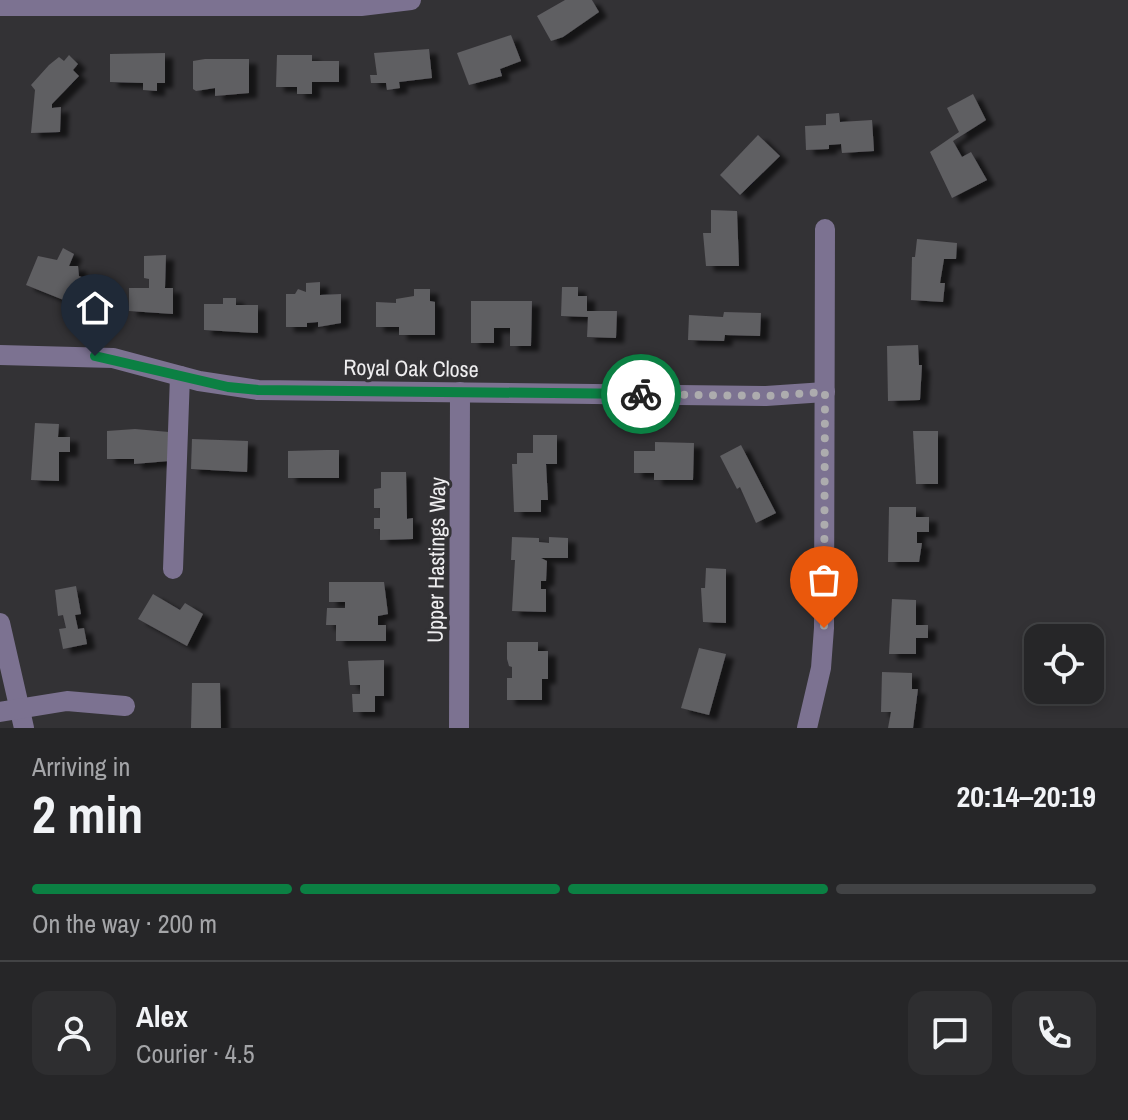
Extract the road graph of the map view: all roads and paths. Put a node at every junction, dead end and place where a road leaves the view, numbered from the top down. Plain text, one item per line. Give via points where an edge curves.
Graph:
1 (411, 0) edge
2 (0, 6) edge
3 (825, 229) dead end
4 (0, 355) edge
5 (180, 376) junction
6 (460, 392) junction
7 (825, 392) junction
8 (173, 569) dead end
9 (0, 623) edge
10 (125, 706) dead end
11 (9, 710) edge
12 (24, 728) edge
13 (459, 728) edge
14 (807, 728) edge

1 - 2 street via 361,6
3 - 7 street
4 - 5 street, Royal Oak Close via 113,358
5 - 6 street, Royal Oak Close via 258,390
5 - 8 street
6 - 7 street, Royal Oak Close
6 - 13 street, Upper Hastings Way
7 - 14 street via 824,628
9 - 11 street
10 - 11 street via 67,701
11 - 12 street

